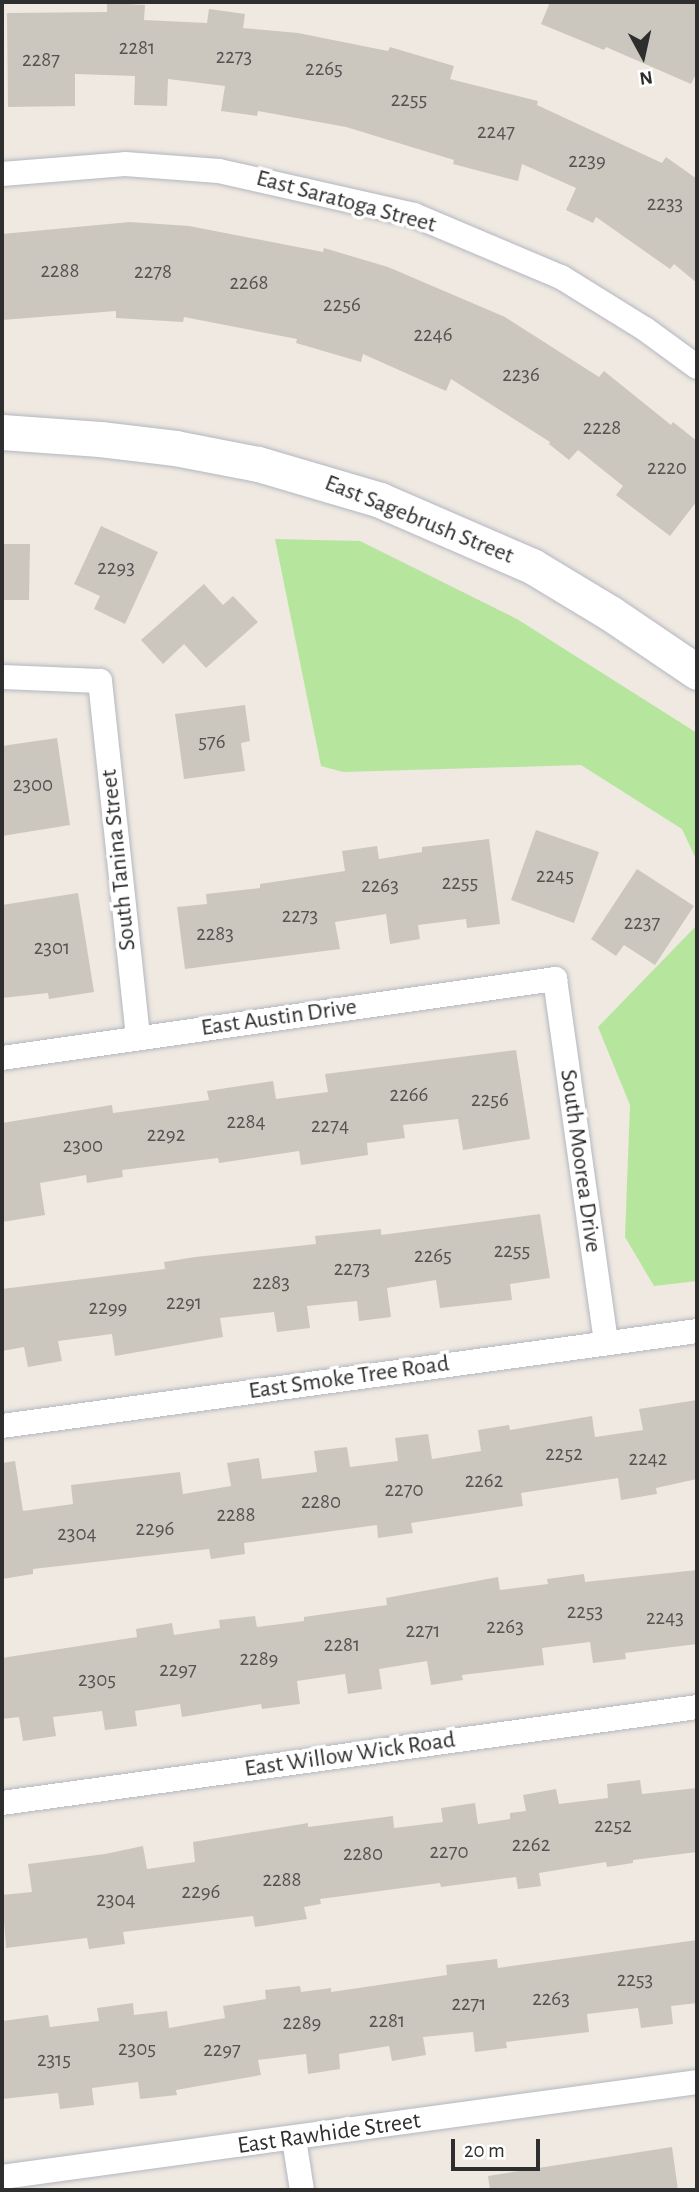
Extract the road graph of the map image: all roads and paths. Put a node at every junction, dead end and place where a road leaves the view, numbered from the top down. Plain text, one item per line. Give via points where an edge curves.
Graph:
1 (2, 174) edge
2 (697, 367) edge
3 (2, 432) edge
4 (694, 660) edge
5 (2, 677) edge
6 (555, 979) joint
7 (138, 1038) junction
8 (2, 1058) edge
9 (697, 1331) edge
10 (606, 1342) junction
11 (2, 1426) edge
12 (697, 1707) edge
13 (2, 1803) edge
14 (697, 2082) edge
15 (294, 2139) junction
16 (2, 2178) edge
17 (302, 2190) edge

1 - 2 street, East Saratoga Street via 125,164 219,171 414,215 561,277 645,328
3 - 4 street, East Sagebrush Street via 175,448 258,464 380,500 531,566
5 - 7 street, South Tanina Street via 100,681
6 - 7 street, East Austin Drive
6 - 10 street, South Moorea Drive
7 - 8 street, East Austin Drive
9 - 10 street, East Smoke Tree Road
10 - 11 street, East Smoke Tree Road
12 - 13 street, East Willow Wick Road
14 - 15 street, East Rawhide Street
15 - 16 street, East Rawhide Street
15 - 17 street

